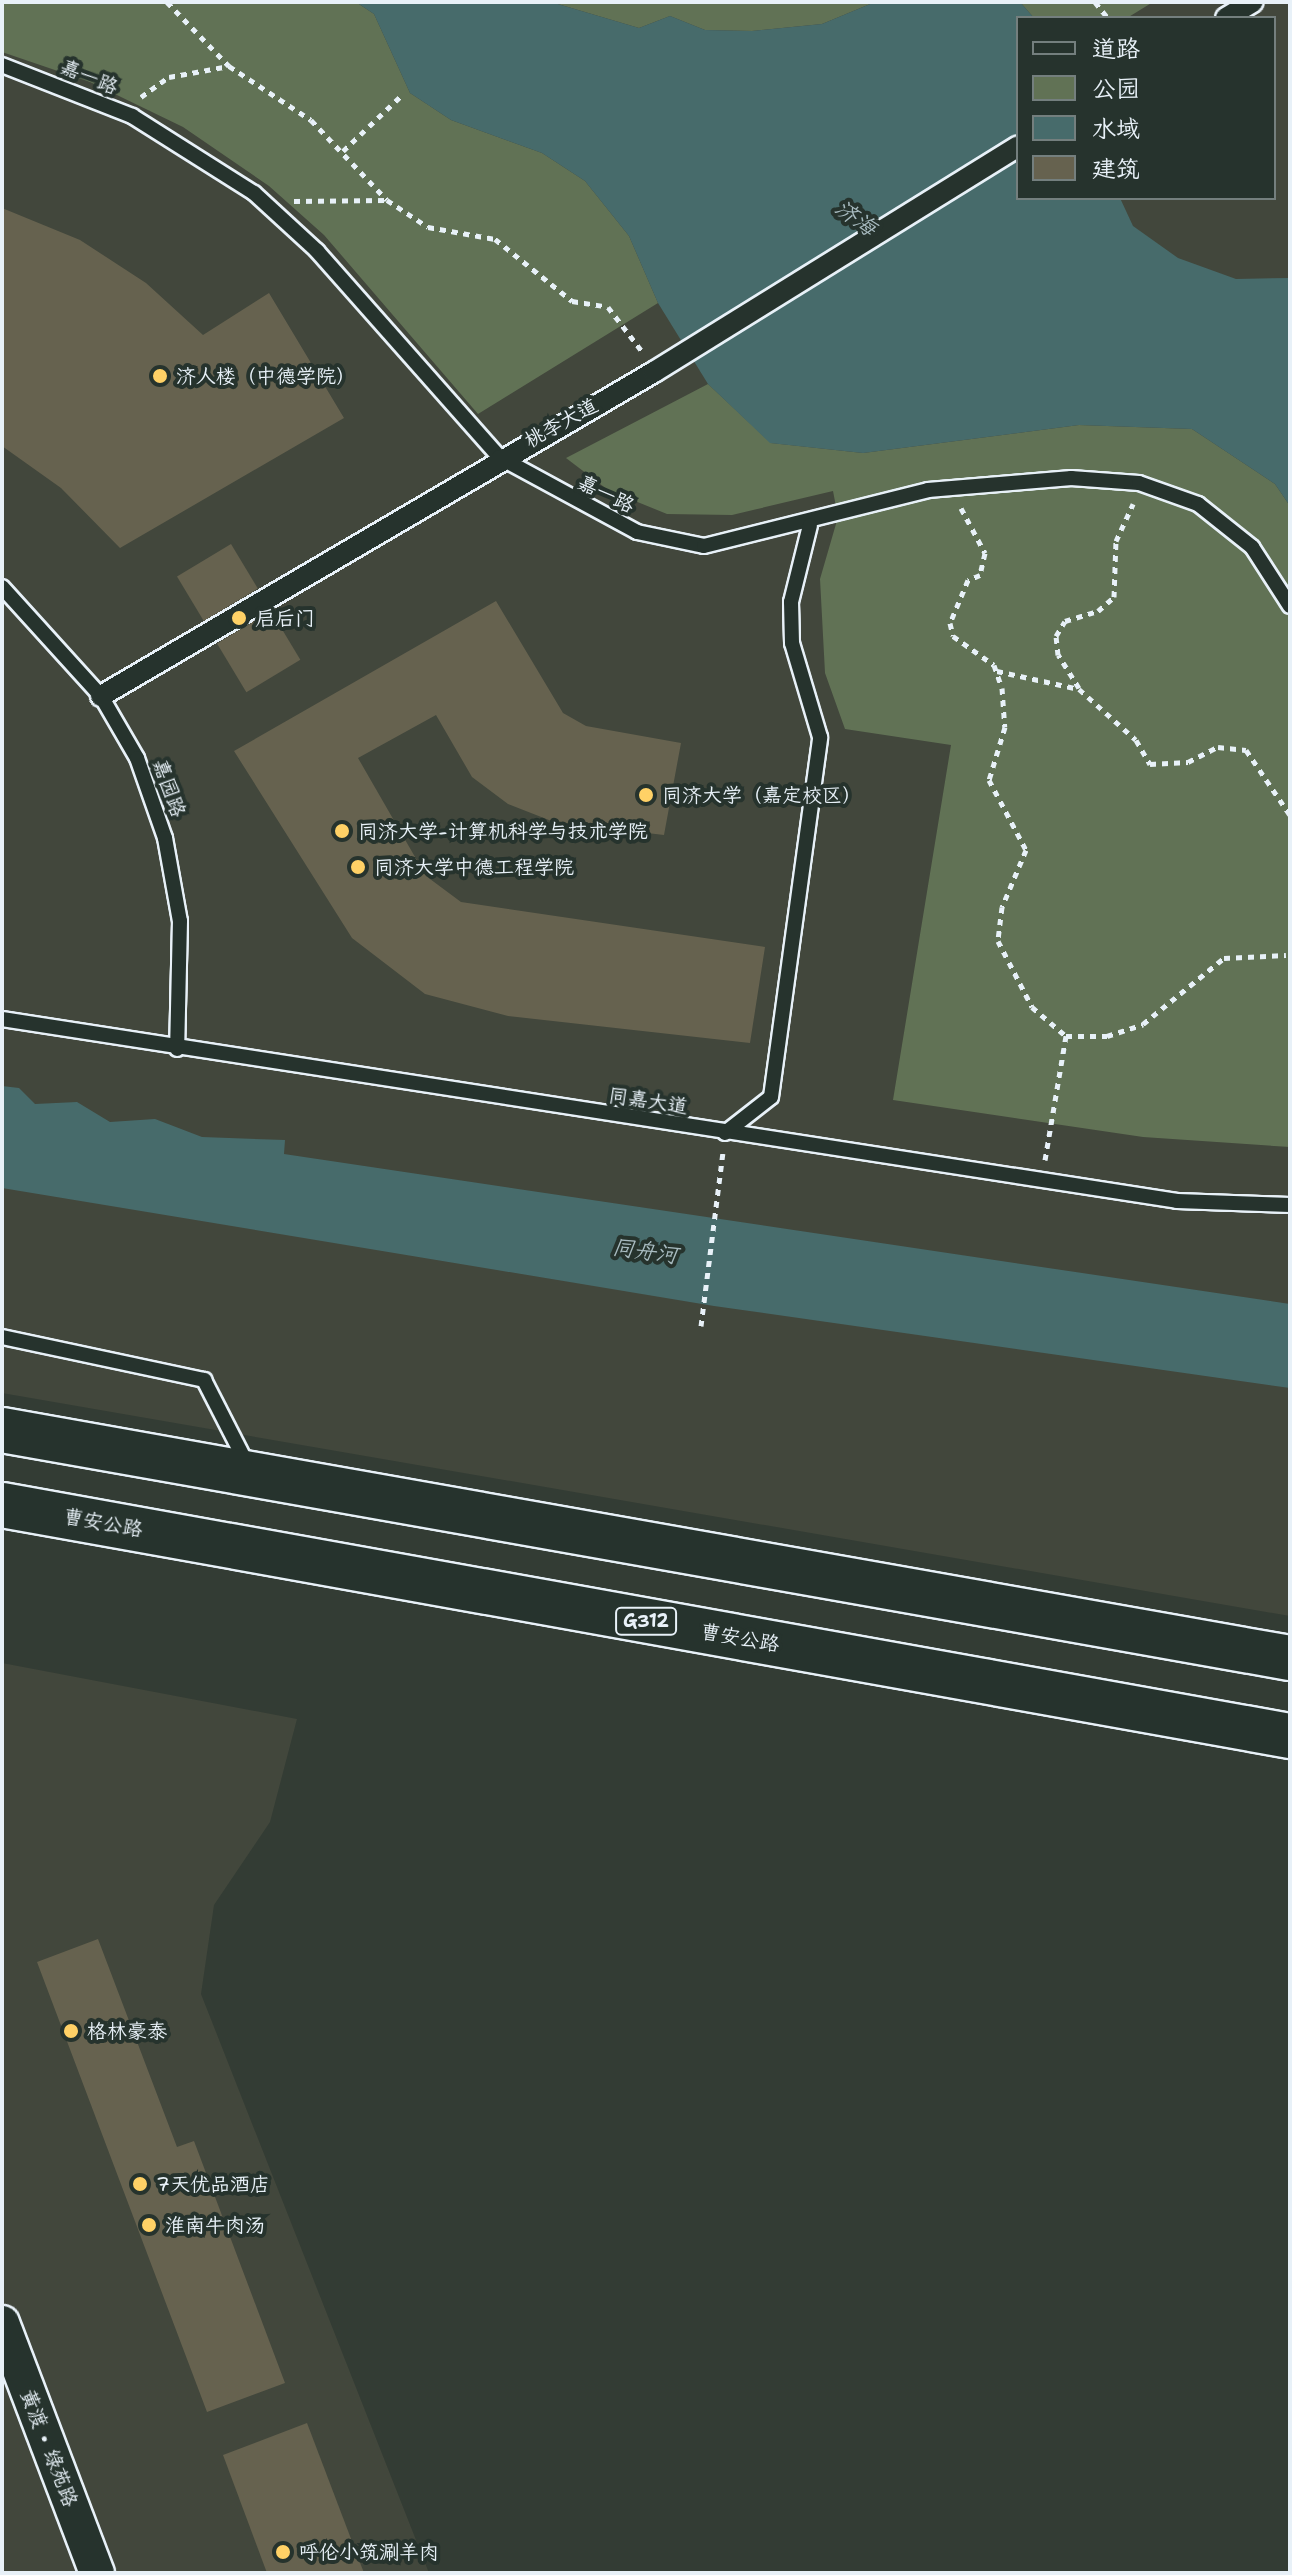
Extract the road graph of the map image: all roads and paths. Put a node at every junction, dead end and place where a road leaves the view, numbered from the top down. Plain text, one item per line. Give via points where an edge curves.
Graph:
1 (167, 2) edge
2 (1253, 2) edge
3 (1229, 16) edge
4 (2, 65) edge
5 (229, 66) junction
6 (401, 96) dead end
7 (132, 116) junction
8 (1016, 147) edge
9 (343, 151) junction
10 (387, 200) junction
11 (279, 214) junction
12 (661, 368) junction
13 (499, 457) junction
14 (1139, 483) junction
15 (945, 489) junction
16 (810, 525) junction
17 (2, 587) edge
18 (1290, 606) edge
19 (996, 671) junction
20 (1079, 689) junction
21 (101, 696) junction
22 (1290, 815) edge
23 (1286, 955) dead end
24 (2, 1019) edge
25 (1066, 1036) junction
26 (177, 1049) junction
27 (725, 1133) junction
28 (1042, 1180) junction
29 (1290, 1205) edge
30 (701, 1324) dead end
31 (2, 1337) edge
32 (2, 1430) edge
33 (252, 1474) junction
34 (2, 1505) edge
35 (1290, 1658) edge
36 (1290, 1736) edge
37 (2, 2323) edge
38 (97, 2573) edge

1 - 5 path
2 - 3 street
4 - 7 lane, 嘉一路
5 - 7 path via 169,77 145,89
5 - 9 path via 311,120
6 - 9 path
7 - 11 lane, 嘉一路
8 - 12 street, 桃李大道
9 - 10 path
10 - 11 path via 309,196
10 - 12 path via 428,227 495,239 572,301 608,307
11 - 13 lane, 嘉一路
12 - 13 street, 桃李大道
13 - 16 lane, 嘉一路 via 624,525 664,538 704,546
13 - 21 street, 桃李大道
14 - 15 lane, 嘉一路 via 1071,478
14 - 18 lane, 嘉一路 via 1198,504 1252,547
14 - 20 path via 1116,541 1114,597 1098,611 1065,621 1056,636 1058,655
15 - 16 lane, 嘉一路
15 - 19 path via 985,553 980,575 968,580 952,611 953,636
16 - 27 lane via 791,602 792,643 820,737 771,1097
17 - 21 lane, 嘉园路
19 - 20 path
19 - 25 path via 1005,727 989,780 1026,850 1002,907 998,941 1023,995
20 - 22 path via 1136,740 1150,764 1188,762 1218,747 1254,754
21 - 26 lane, 嘉园路 via 137,758 165,838 180,921
23 - 25 path via 1224,958 1143,1024 1091,1038
24 - 26 lane, 同嘉大道
25 - 28 path
26 - 27 lane, 同嘉大道
27 - 28 lane, 同嘉大道
27 - 30 path
28 - 29 lane, 同嘉大道 via 1177,1201
31 - 33 lane via 204,1380
32 - 33 highway
33 - 35 highway
34 - 36 highway, 曹安公路 / G312
37 - 38 street, 黄渡 • 绿苑路

